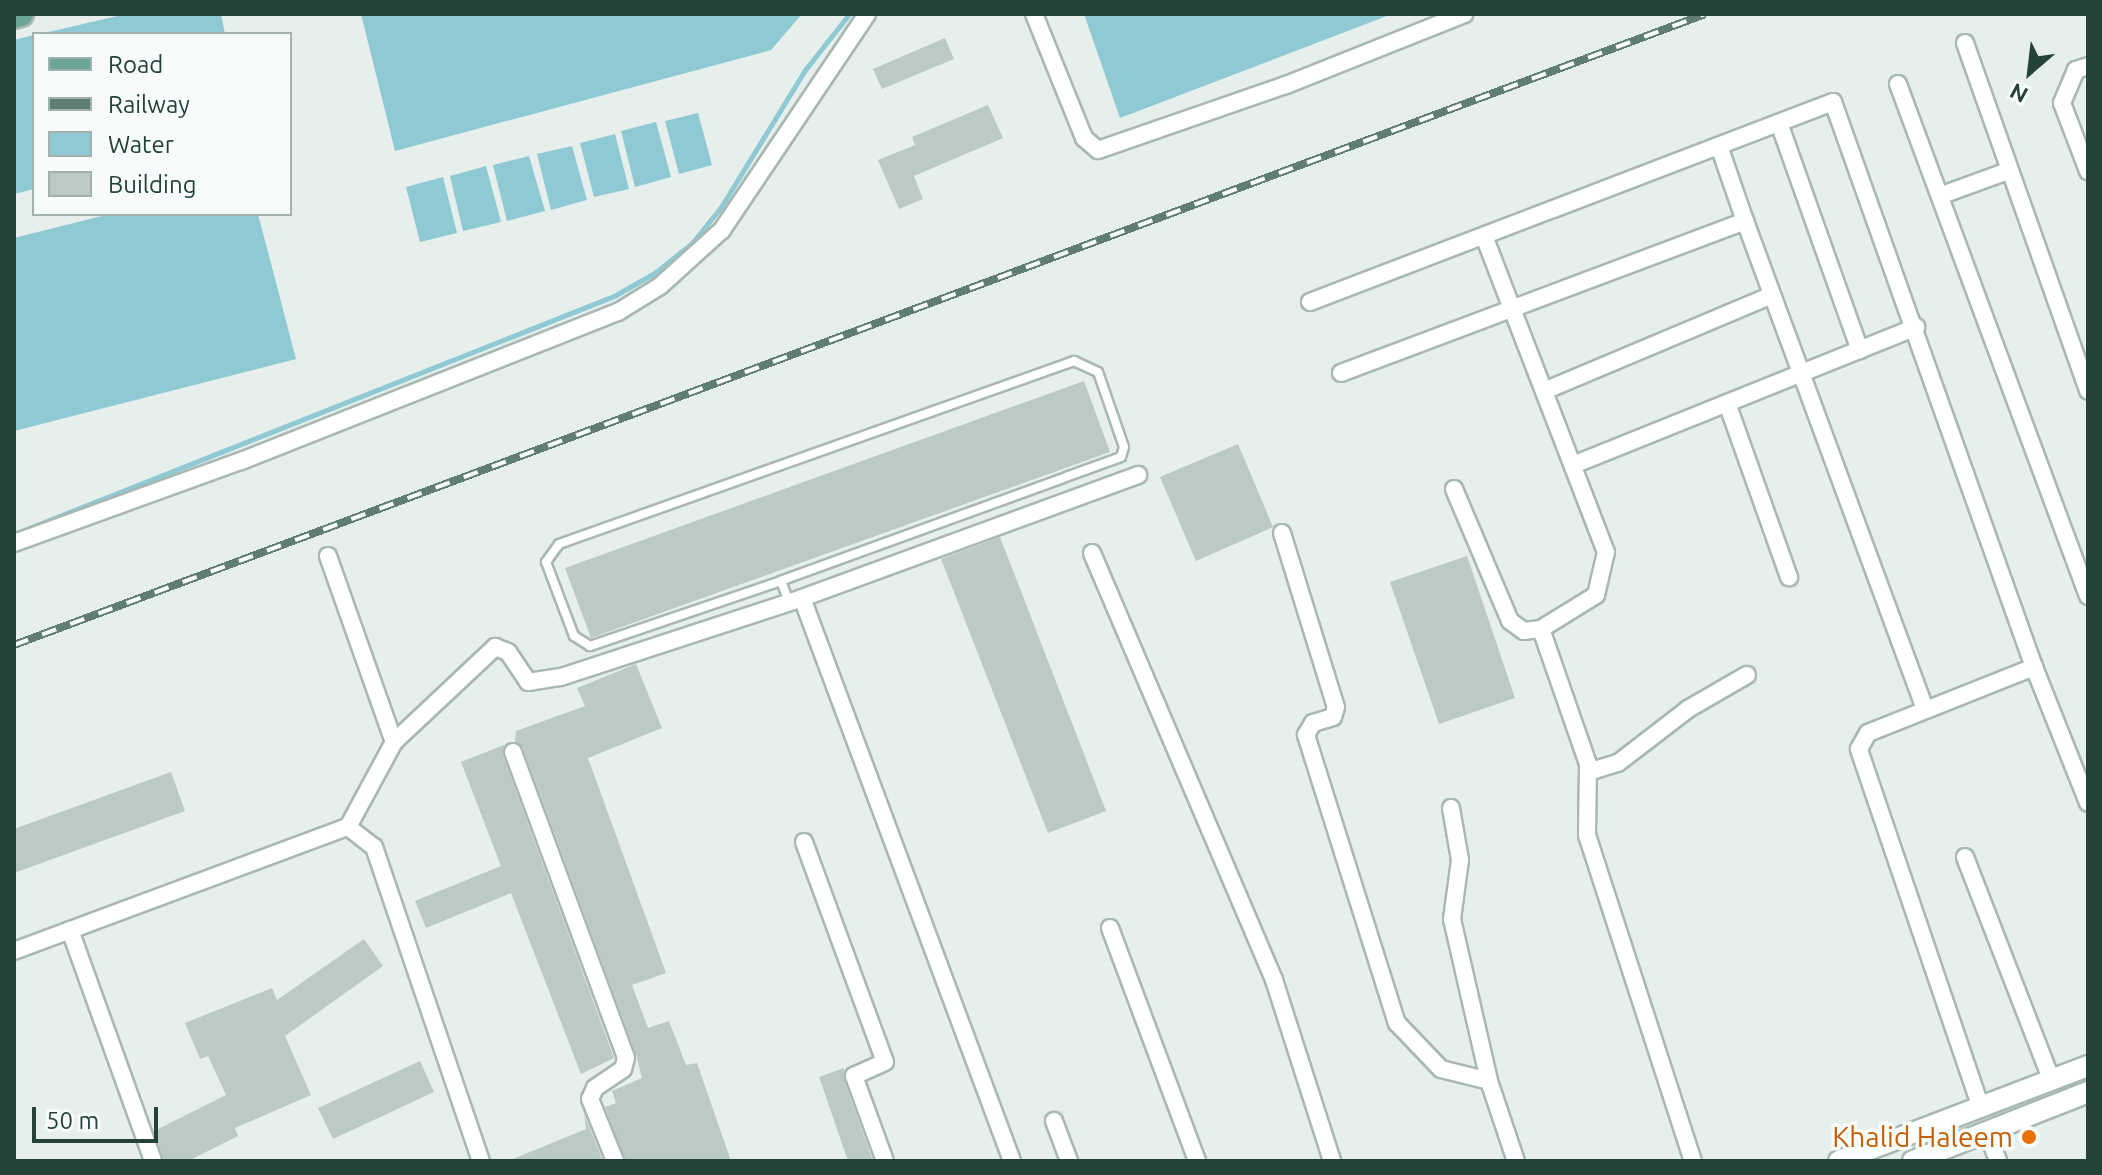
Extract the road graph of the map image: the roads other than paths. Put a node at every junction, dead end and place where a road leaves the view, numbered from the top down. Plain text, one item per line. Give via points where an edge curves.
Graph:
1 (21, 14) edge
2 (867, 14) edge
3 (1034, 14) edge
4 (1464, 14) edge
5 (14, 16) edge
6 (1965, 43) dead end
7 (2088, 66) edge
8 (1898, 84) dead end
9 (1779, 123) junction
10 (1719, 146) junction
11 (2008, 171) junction
12 (2088, 171) edge
13 (1942, 195) junction
14 (1745, 221) junction
15 (1484, 236) junction
16 (1772, 295) junction
17 (1310, 302) dead end
18 (1511, 308) junction
19 (1916, 327) junction
20 (1860, 350) junction
21 (1341, 373) dead end
22 (1801, 373) junction
23 (1544, 391) junction
24 (2088, 391) edge
25 (1727, 403) junction
26 (1573, 465) junction
27 (1138, 475) dead end
28 (1454, 489) dead end
29 (1282, 533) dead end
30 (14, 543) edge
31 (1092, 553) dead end
32 (328, 556) dead end
33 (1789, 577) dead end
34 (781, 581) junction
35 (2088, 596) edge
36 (796, 601) junction
37 (1541, 629) junction
38 (2034, 667) junction
39 (1747, 675) dead end
40 (1925, 709) junction
41 (394, 742) junction
42 (513, 752) dead end
43 (1588, 772) junction
44 (2088, 803) edge
45 (1451, 808) dead end
46 (348, 827) junction
47 (804, 842) dead end
48 (1965, 857) dead end
49 (1110, 928) dead end
50 (70, 930) junction
51 (14, 951) edge
52 (2088, 1066) edge
53 (2051, 1079) junction
54 (1489, 1081) junction
55 (2088, 1092) edge
56 (1980, 1105) junction
57 (1054, 1121) dead end
58 (1987, 1132) junction
59 (153, 1161) edge
60 (481, 1161) edge
61 (615, 1161) edge
62 (885, 1161) edge
63 (1012, 1161) edge
64 (1069, 1161) edge
65 (1197, 1161) edge
66 (1332, 1161) edge
67 (1516, 1161) edge
68 (1693, 1161) edge
69 (1839, 1161) edge
70 (1913, 1161) edge
71 (1998, 1161) edge

1 - 5 main road
2 - 30 street via 722,230 698,258 660,286 618,312 241,461
3 - 4 street via 1084,138 1098,150 1286,85
6 - 11 street
7 - 12 street via 2076,70 2062,103
8 - 13 street
9 - 10 street
9 - 19 street via 1833,102
9 - 20 street
10 - 14 street
10 - 15 street
11 - 13 street
11 - 24 street
13 - 35 street
14 - 16 street
14 - 18 street
15 - 17 street
15 - 18 street
16 - 22 street
16 - 23 street
18 - 21 street
18 - 23 street
19 - 20 street
19 - 38 street
20 - 22 street
22 - 25 street
22 - 40 street
23 - 26 street
25 - 26 street
25 - 33 street
26 - 37 street via 1606,552 1604,573 1596,595
27 - 36 street
28 - 37 street via 1510,621 1524,631
29 - 54 street via 1336,707 1333,717 1313,723 1306,735 1397,1023 1441,1069
31 - 66 street via 1274,980
32 - 41 street
34 - 34 lane via 1121,457 1124,447 1098,372 1074,361 559,544 546,562 574,636 590,646
34 - 36 lane
36 - 41 street via 532,683 521,676 508,652 495,647
36 - 63 street
37 - 43 street
38 - 40 street
38 - 44 street
39 - 43 street via 1688,709 1618,763
40 - 56 street via 1868,733 1859,749
41 - 46 street
42 - 61 street via 626,1058 623,1069 595,1088 590,1099
43 - 68 street via 1587,835
45 - 54 street via 1460,860 1452,919
46 - 50 street
46 - 60 street via 374,847
47 - 62 street via 885,1062 854,1076
48 - 53 street
49 - 65 street
50 - 51 street
50 - 59 street
52 - 53 street
53 - 56 street
54 - 67 street
55 - 58 street
56 - 69 street
57 - 64 street
58 - 70 street
58 - 71 street

